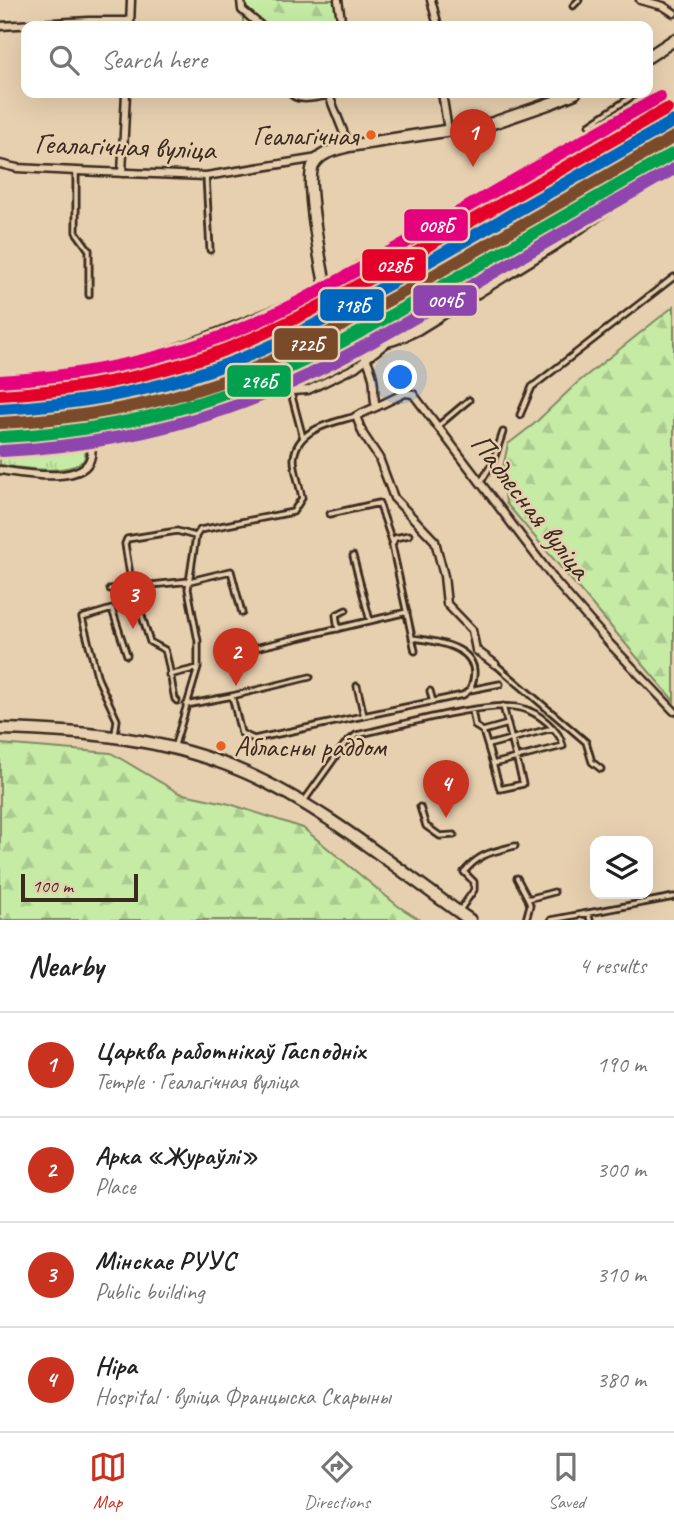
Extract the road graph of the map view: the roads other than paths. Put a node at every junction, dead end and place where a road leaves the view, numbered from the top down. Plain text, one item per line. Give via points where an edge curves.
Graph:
1 (131, 0) edge
2 (241, 0) edge
3 (338, 0) edge
4 (430, 0) edge
5 (579, 0) edge
6 (640, 0) edge
7 (573, 6) dead end
8 (674, 13) edge
9 (130, 21) edge
10 (255, 21) edge
11 (341, 21) edge
12 (436, 21) edge
13 (21, 25) edge
14 (0, 26) edge
15 (674, 31) edge
16 (674, 40) edge
17 (660, 50) junction
18 (653, 54) edge
19 (126, 98) edge
20 (330, 98) edge
21 (443, 98) edge
22 (563, 98) edge
23 (630, 98) edge
24 (589, 125) dead end
25 (448, 130) junction
26 (349, 146) junction
27 (318, 158) junction
28 (674, 162) edge
29 (0, 164) edge
30 (76, 171) junction
31 (122, 173) junction
32 (206, 176) junction
33 (424, 232) dead end
34 (210, 250) dead end
35 (674, 277) edge
36 (327, 289) junction
37 (89, 295) dead end
38 (352, 337) junction
39 (390, 341) junction
40 (367, 359) junction
41 (0, 382) edge
42 (291, 393) junction
43 (469, 400) dead end
44 (376, 407) junction
45 (520, 415) dead end
46 (356, 416) junction
47 (438, 426) junction
48 (503, 432) dead end
49 (303, 439) junction
50 (0, 470) edge
51 (481, 482) junction
52 (330, 513) dead end
53 (409, 534) dead end
54 (195, 536) junction
55 (392, 541) junction
56 (353, 556) dead end
57 (190, 581) junction
58 (132, 587) junction
59 (110, 589) dead end
60 (138, 603) dead end
61 (346, 610) dead end
62 (407, 612) junction
63 (242, 613) dead end
64 (370, 621) junction
65 (338, 628) junction
66 (412, 638) junction
67 (251, 649) dead end
68 (415, 651) dead end
69 (127, 655) dead end
70 (495, 664) joint
71 (198, 668) junction
72 (169, 675) junction
73 (310, 677) dead end
74 (500, 684) dead end
75 (357, 686) dead end
76 (470, 690) junction
77 (430, 691) dead end
78 (232, 696) junction
79 (177, 701) dead end
80 (433, 702) junction
81 (186, 705) junction
82 (503, 706) junction
83 (472, 710) junction
84 (674, 711) edge
85 (364, 716) junction
86 (508, 724) junction
87 (553, 728) junction
88 (0, 729) edge
89 (483, 731) junction
90 (115, 736) junction
91 (512, 739) junction
92 (488, 745) junction
93 (173, 748) junction
94 (517, 758) junction
95 (493, 764) junction
96 (601, 769) dead end
97 (303, 803) junction
98 (420, 807) dead end
99 (454, 835) dead end
100 (515, 846) dead end
101 (517, 878) dead end
102 (554, 892) dead end
103 (674, 897) edge
104 (528, 899) junction
105 (459, 912) junction
106 (588, 913) junction
107 (470, 920) edge
108 (526, 920) edge
109 (551, 920) edge
110 (590, 920) edge

1 - 9 street
2 - 10 street via 242,10
3 - 11 street
4 - 12 street
5 - 7 lane
6 - 8 street
13 - 14 street
15 - 17 street
16 - 17 street
17 - 18 street
19 - 31 street
20 - 26 street
21 - 25 street
22 - 25 street, Геалагічная вуліца via 490,124
23 - 24 lane
25 - 26 street, Геалагічная вуліца
26 - 27 street, Геалагічная вуліца
27 - 32 street, Геалагічная вуліца
27 - 36 street via 310,175
28 - 39 street via 555,244
29 - 30 street, Геалагічная вуліца
30 - 31 street, Геалагічная вуліца
30 - 37 lane via 76,232 89,250
31 - 32 street, Геалагічная вуліца
32 - 34 lane
33 - 36 lane via 357,265
35 - 45 lane via 532,387
36 - 38 street
36 - 41 street via 143,360 65,378
38 - 39 street
38 - 40 street
39 - 40 street
40 - 42 street via 335,379
40 - 44 street
42 - 49 lane
42 - 50 street via 257,393 106,418 94,428 89,463 79,472 55,475
43 - 47 lane
44 - 46 street
44 - 47 street, Падлесная вуліца via 405,393 413,394
46 - 49 lane via 318,428
46 - 70 street via 394,498 435,541 447,604 472,630 476,650
47 - 51 street, Падлесная вуліца
48 - 51 lane
49 - 54 lane via 294,459 302,498 293,512 200,530
51 - 84 street, Падлесная вуліца via 556,582
52 - 55 lane via 379,503
53 - 55 lane
54 - 57 lane
54 - 58 lane via 177,531 127,539
55 - 62 lane
56 - 64 lane
57 - 58 lane
57 - 63 lane via 231,572
57 - 71 lane
58 - 59 lane
60 - 72 lane via 150,642 165,650
61 - 65 lane via 335,615
62 - 64 lane
62 - 66 lane
64 - 65 lane
65 - 67 lane
66 - 68 lane
66 - 76 lane via 460,649 474,672
69 - 90 lane via 112,609 82,618 99,679 117,720
70 - 96 lane via 586,741 592,762
71 - 72 lane
71 - 81 lane
72 - 79 lane
73 - 78 lane
74 - 76 lane
75 - 85 lane
76 - 80 lane
77 - 80 lane
78 - 81 lane
78 - 85 lane via 240,733 254,738
80 - 85 lane
81 - 93 lane
82 - 83 lane
82 - 86 lane
82 - 87 lane via 523,708
83 - 89 lane via 475,726
83 - 97 lane via 356,735
86 - 89 lane
86 - 91 lane
87 - 91 lane
87 - 94 lane via 563,746
88 - 90 street
89 - 92 lane
90 - 93 street
91 - 92 lane
91 - 94 lane
92 - 95 lane
93 - 97 street via 243,771
94 - 95 lane
94 - 95 lane via 523,784 500,789
97 - 105 street
98 - 99 lane via 426,826 440,836
100 - 105 lane via 483,854 464,872 474,882 474,890
101 - 104 lane
102 - 104 lane
103 - 106 lane
104 - 108 lane
105 - 107 street
106 - 109 lane
106 - 110 lane

